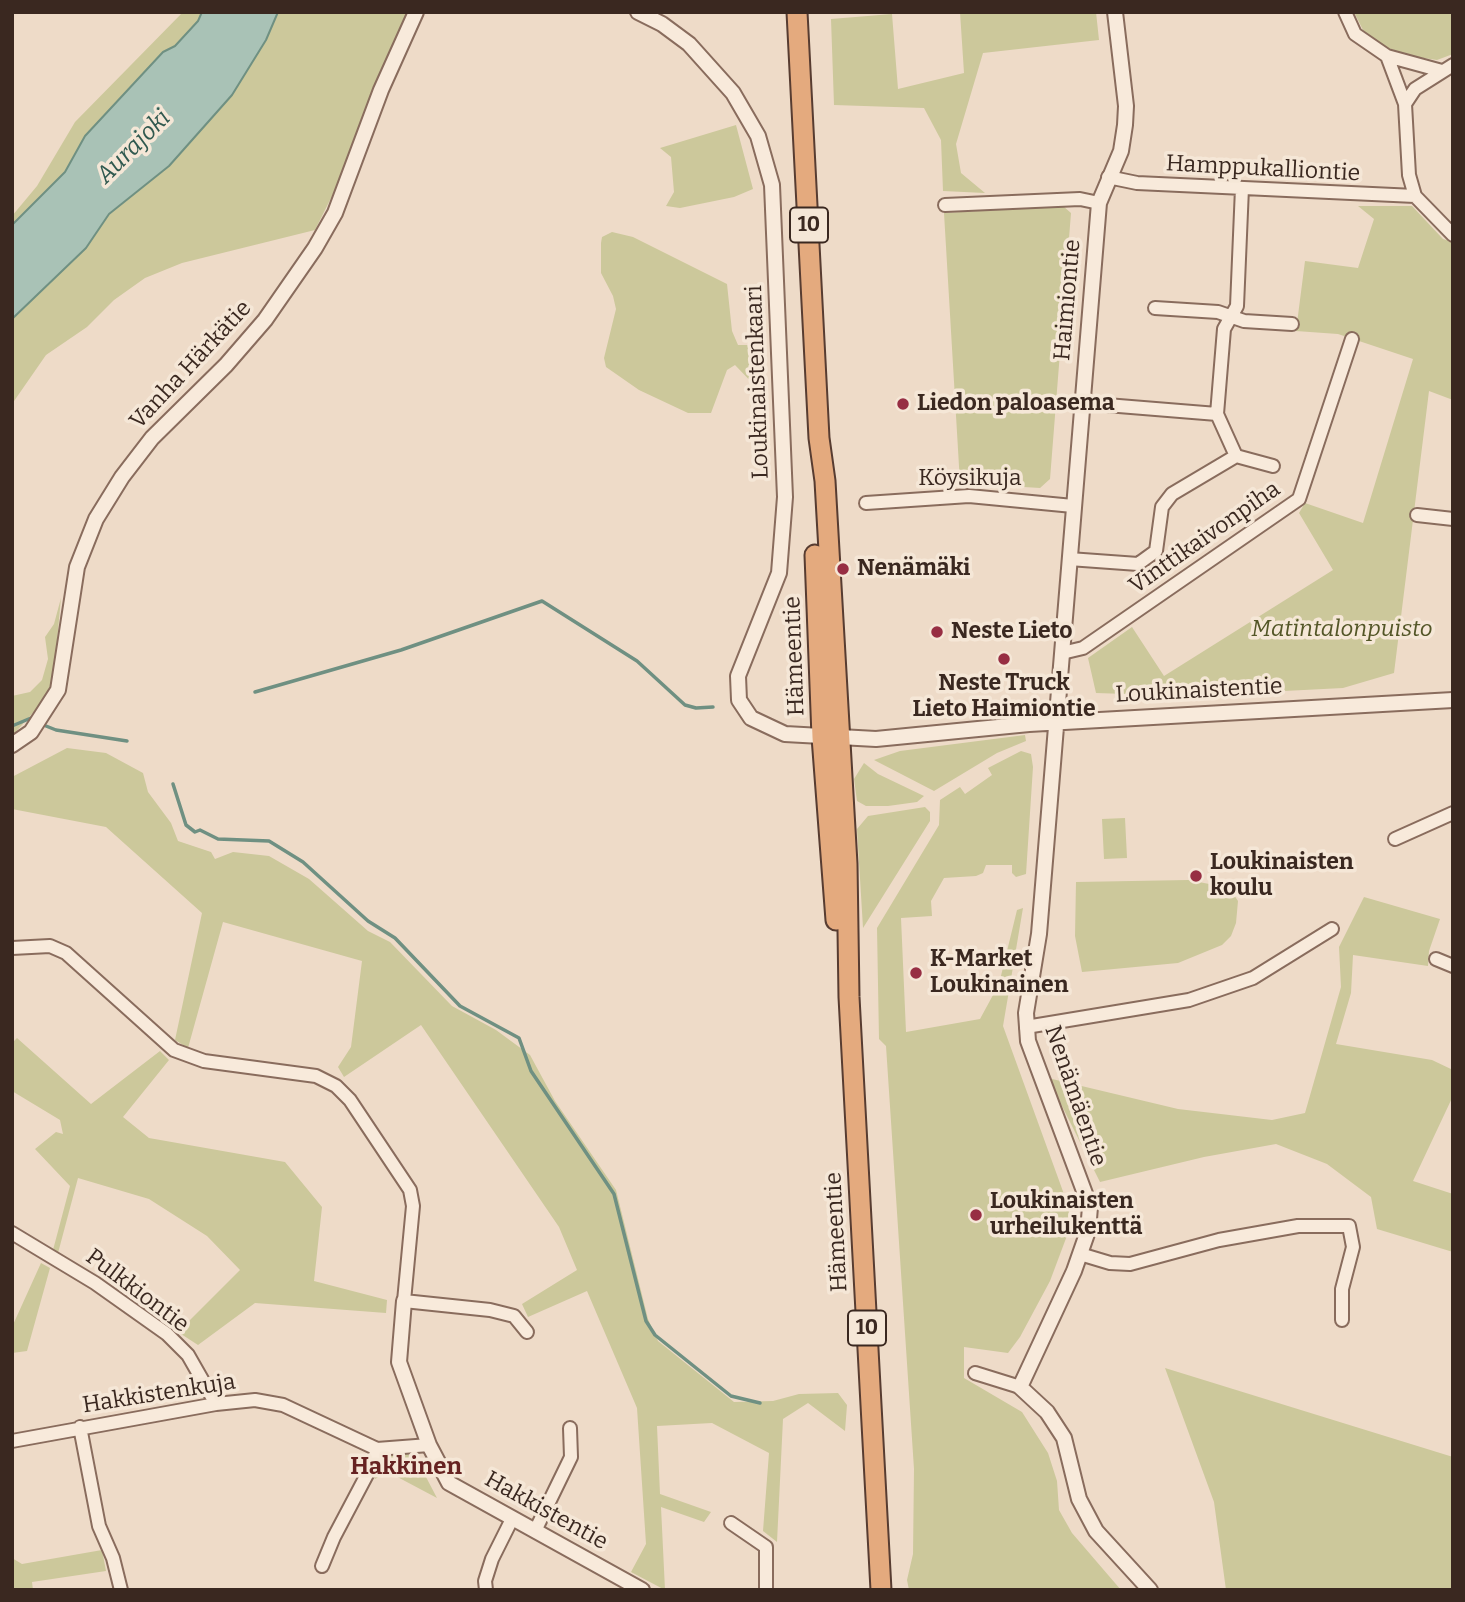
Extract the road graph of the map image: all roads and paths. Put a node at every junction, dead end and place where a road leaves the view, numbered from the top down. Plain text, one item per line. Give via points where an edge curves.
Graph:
1 (416, 12) edge
2 (638, 12) edge
3 (797, 12) edge
4 (1115, 12) edge
5 (1345, 12) edge
6 (1387, 56) junction
7 (1447, 68) edge
8 (1405, 104) junction
9 (1108, 177) junction
10 (1242, 188) junction
11 (1415, 196) junction
12 (1099, 203) junction
13 (945, 205) dead end
14 (1453, 235) edge
15 (1155, 308) dead end
16 (1230, 317) junction
17 (1292, 324) dead end
18 (1352, 339) dead end
19 (1082, 403) junction
20 (1217, 414) junction
21 (1236, 456) junction
22 (1273, 466) dead end
23 (866, 503) dead end
24 (1073, 506) junction
25 (1418, 515) dead end
26 (1453, 519) edge
27 (1069, 559) junction
28 (1062, 653) junction
29 (1453, 700) edge
30 (1057, 722) junction
31 (831, 737) junction
32 (12, 745) edge
33 (1453, 813) edge
34 (1395, 839) dead end
35 (1332, 929) dead end
36 (12, 948) edge
37 (1436, 959) dead end
38 (1453, 965) edge
39 (1026, 1027) junction
40 (12, 1233) edge
41 (1080, 1254) junction
42 (404, 1301) junction
43 (1342, 1320) dead end
44 (527, 1332) dead end
45 (975, 1373) dead end
46 (1020, 1387) junction
47 (216, 1404) junction
48 (80, 1427) junction
49 (569, 1428) dead end
50 (12, 1441) edge
51 (429, 1445) junction
52 (377, 1449) junction
53 (512, 1519) junction
54 (731, 1523) dead end
55 (536, 1531) junction
56 (322, 1566) dead end
57 (121, 1590) edge
58 (486, 1590) edge
59 (642, 1590) edge
60 (766, 1590) edge
61 (881, 1590) edge
62 (1150, 1590) edge

1 - 32 street, Vanha Härkätie via 335,213 315,248 265,320 152,438 96,519 76,567 58,690 31,732
2 - 31 street, Loukinaistenkaari via 690,44 733,93 758,136 772,185 783,544 771,597 742,661 737,688 745,711 762,725 785,734
3 - 31 highway, Hämeentie / 10 via 820,438 814,478
4 - 9 street, Haimiontie via 1126,106 1121,151
5 - 6 street via 1354,34
6 - 7 street
6 - 8 street
7 - 8 street via 1415,89
8 - 11 street via 1409,175
9 - 10 street, Hamppukalliontie via 1137,183
9 - 12 street, Haimiontie
10 - 11 street, Hamppukalliontie
10 - 16 street via 1237,306
11 - 14 street
12 - 13 street via 1080,199
12 - 19 street, Haimiontie
15 - 16 street via 1218,312
16 - 17 street
16 - 20 street via 1224,329
18 - 28 street, Vinttikaivonpiha via 1299,499 1083,648
19 - 20 street
19 - 24 street, Haimiontie
20 - 21 street
21 - 22 street
21 - 27 street via 1172,494 1162,507 1156,551 1138,565
23 - 24 street, Köysikuja via 969,496
24 - 27 street, Haimiontie
25 - 26 street
27 - 28 street, Haimiontie
28 - 30 street, Haimiontie
29 - 30 street, Loukinaistentie
30 - 31 street, Loukinaistentie via 920,737
30 - 39 street, Nenämäentie via 1039,934
31 - 61 highway, Hämeentie / 10 via 839,948 849,997
33 - 34 street
35 - 39 street via 1253,978 1189,1000
36 - 42 street via 50,946 66,953 174,1050 204,1061 316,1076 336,1086 410,1190 413,1206
37 - 38 street
39 - 41 street, Nenämäentie via 1090,1207
40 - 47 street, Pulkkiontie via 167,1334 188,1355
41 - 43 street via 1130,1264 1219,1240 1298,1226 1349,1226 1353,1247 1342,1289
41 - 46 street, Nenämäentie
42 - 44 street via 514,1316
42 - 51 street, Hakkistentie via 399,1362
45 - 46 street
46 - 62 street via 1047,1412 1064,1438 1079,1499 1096,1531
47 - 48 street, Hakkistenkuja
47 - 52 street, Hakkistenkuja via 255,1400 283,1405
48 - 50 street, Hakkistenkuja
48 - 57 street via 99,1526 114,1558
49 - 55 street via 571,1457
51 - 52 street, Hakkistenkuja
51 - 53 street, Hakkistentie via 449,1483
52 - 56 street
53 - 55 street, Hakkistentie
53 - 58 street via 492,1559
54 - 60 street via 766,1547
55 - 59 street, Hakkistentie

